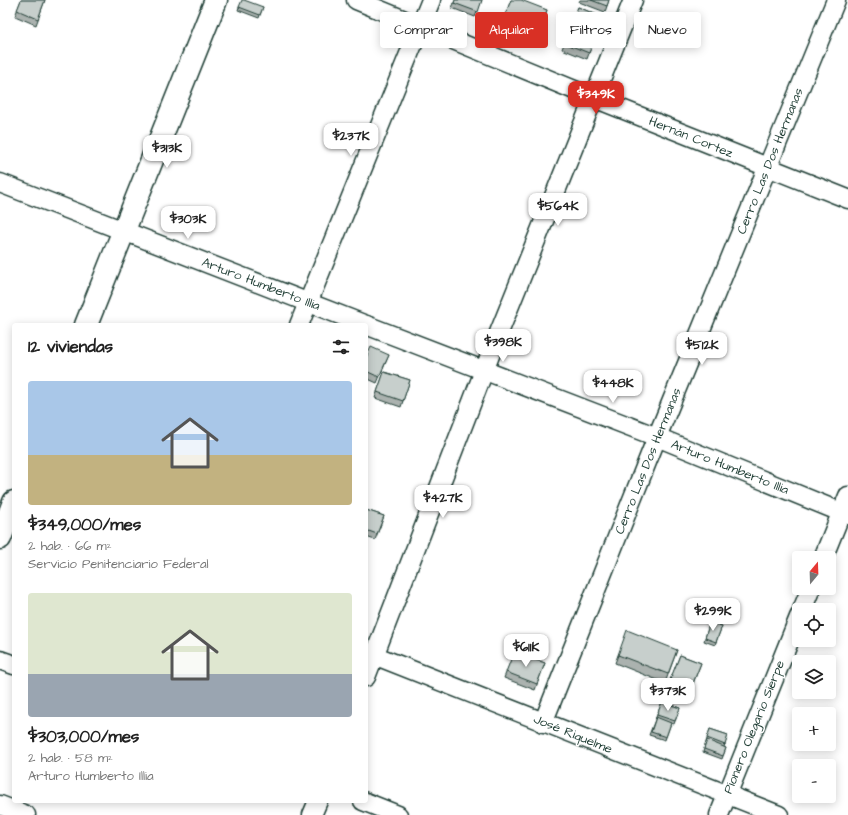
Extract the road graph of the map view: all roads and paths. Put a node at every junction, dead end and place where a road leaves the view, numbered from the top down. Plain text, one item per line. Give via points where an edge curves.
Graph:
1 (216, 0) edge
2 (356, 0) edge
3 (431, 0) edge
4 (632, 0) edge
5 (836, 0) edge
6 (386, 12) edge
7 (426, 12) edge
8 (467, 45) edge
9 (412, 48) edge
10 (594, 98) junction
11 (767, 168) junction
12 (0, 183) edge
13 (848, 200) edge
14 (124, 231) junction
15 (308, 303) junction
16 (87, 323) edge
17 (300, 323) edge
18 (361, 323) edge
19 (368, 326) edge
20 (484, 371) junction
21 (657, 437) junction
22 (848, 496) edge
23 (10, 507) edge
24 (845, 514) edge
25 (0, 538) edge
26 (826, 551) edge
27 (792, 634) edge
28 (370, 654) edge
29 (0, 660) edge
30 (12, 665) edge
31 (368, 666) edge
32 (543, 722) junction
33 (726, 794) junction
34 (317, 803) edge
35 (368, 803) edge
36 (0, 805) edge
37 (26, 815) edge
38 (312, 815) edge
39 (398, 815) edge
40 (719, 815) edge
41 (779, 815) edge

1 - 14 main road
2 - 6 street, Hernán Cortez
3 - 7 street
4 - 10 street
5 - 11 street, Cerro Las Dos Hermanas
8 - 10 street, Hernán Cortez
9 - 15 street
10 - 11 street, Hernán Cortez
10 - 20 street
11 - 13 street, Hernán Cortez
11 - 21 street, Cerro Las Dos Hermanas
12 - 14 street, Arturo Humberto Illia
14 - 15 street, Arturo Humberto Illia
14 - 16 main road
15 - 17 street
15 - 18 street, Arturo Humberto Illia
19 - 20 street, Arturo Humberto Illia
20 - 21 street, Arturo Humberto Illia
20 - 28 street
21 - 24 street, Arturo Humberto Illia
21 - 32 street, Cerro Las Dos Hermanas
22 - 24 street
23 - 25 main road
24 - 26 street
27 - 33 street, Pionero Olegario Sierpe
28 - 31 street
28 - 32 street, José Riquelme
29 - 30 street
32 - 33 street, José Riquelme
33 - 40 street, Pionero Olegario Sierpe
33 - 41 street, José Riquelme
34 - 38 street
35 - 39 street
36 - 37 street

